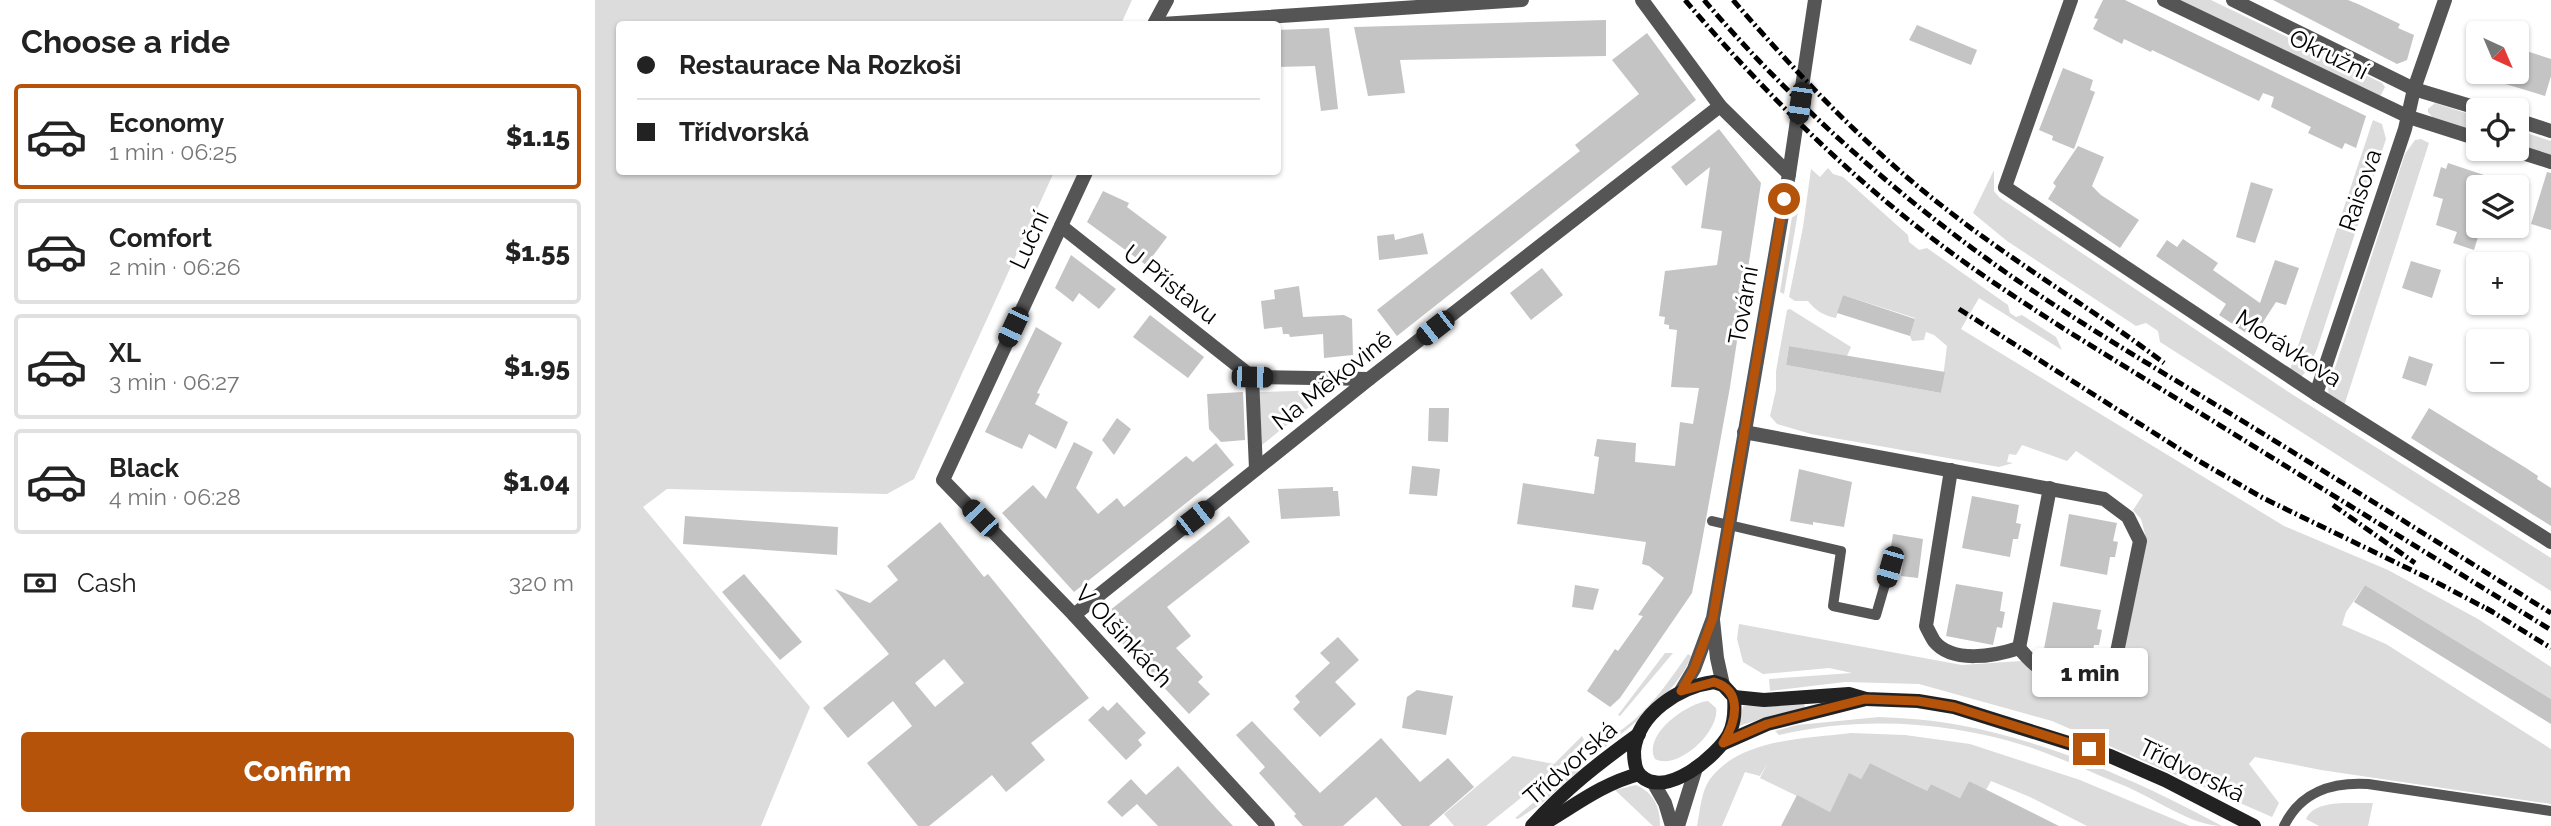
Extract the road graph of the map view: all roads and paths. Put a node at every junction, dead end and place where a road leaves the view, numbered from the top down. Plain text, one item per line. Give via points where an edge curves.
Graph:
1 (1167, 0) edge
2 (1523, 0) edge
3 (1642, 0) edge
4 (1815, 0) edge
5 (2071, 0) edge
6 (2164, 0) edge
7 (2233, 0) edge
8 (2445, 0) edge
9 (1156, 21) edge
10 (1207, 21) edge
11 (2414, 89) junction
12 (2466, 105) edge
13 (1720, 106) junction
14 (2409, 117) junction
15 (2529, 124) edge
16 (2551, 131) edge
17 (2466, 135) edge
18 (2529, 155) edge
19 (2551, 162) edge
20 (1789, 174) junction
21 (1085, 175) edge
22 (1061, 226) junction
23 (1252, 377) junction
24 (1369, 379) junction
25 (2316, 394) junction
26 (1744, 432) junction
27 (1256, 470) junction
28 (1951, 470) junction
29 (943, 480) joint
30 (2050, 488) junction
31 (1712, 521) dead end
32 (1729, 523) junction
33 (2551, 542) edge
34 (1890, 567) dead end
35 (1074, 615) junction
36 (1713, 618) junction
37 (2019, 648) junction
38 (1723, 685) junction
39 (1681, 691) junction
40 (1734, 697) junction
41 (1865, 699) junction
42 (1639, 734) junction
43 (1723, 743) junction
44 (1696, 768) junction
45 (1639, 774) junction
46 (1653, 782) junction
47 (2551, 811) edge
48 (1268, 826) edge
49 (1532, 826) edge
50 (1540, 826) edge
51 (1672, 826) edge
52 (1678, 826) edge
53 (2253, 826) edge
54 (2284, 826) edge

1 - 9 street
2 - 10 street
3 - 13 street
4 - 20 street, Tovární
5 - 25 street, Morávkova via 2005,187
6 - 14 street, Okružní
7 - 11 street, Okružní
8 - 11 street, Raisova
11 - 12 street, Okružní
11 - 14 street, Raisova
13 - 20 street
13 - 24 street, Na Měkovině
14 - 17 street, Okružní
14 - 25 street, Raisova
15 - 16 street
18 - 19 street
20 - 26 street, Tovární
21 - 22 street, Luční
22 - 23 street, U Přístavu
22 - 29 street, Luční
23 - 24 street
23 - 27 street
24 - 27 street, Na Měkovině
25 - 33 street, Morávkova
26 - 28 street
26 - 32 street, Tovární
27 - 35 street, Na Měkovině
28 - 30 street
28 - 37 street via 1926,626 1935,643 1960,656
29 - 35 street, V Olšinkách
30 - 37 street
30 - 37 street via 2104,499 2128,517 2140,541 2116,657 2103,674 2092,678 2045,671
31 - 32 lane
32 - 34 lane via 1841,551 1833,606 1876,615
32 - 36 street, Tovární
35 - 48 street, V Olšinkách
36 - 38 street, Tovární
36 - 39 street, Tovární
38 - 39 main road via 1714,682
38 - 40 main road
39 - 42 main road via 1653,713
40 - 41 main road, Třídvorská via 1764,700 1849,694
40 - 43 main road via 1732,727
41 - 43 main road, Třídvorská via 1767,724
41 - 53 main road, Třídvorská via 1954,707 2068,741 2165,780
42 - 45 main road via 1634,756
42 - 49 main road, Třídvorská via 1592,768
43 - 44 main road
44 - 46 main road via 1673,780
44 - 52 street
45 - 46 main road
45 - 50 main road, Třídvorská via 1605,786
46 - 51 street
47 - 54 lane via 2340,783 2303,801

